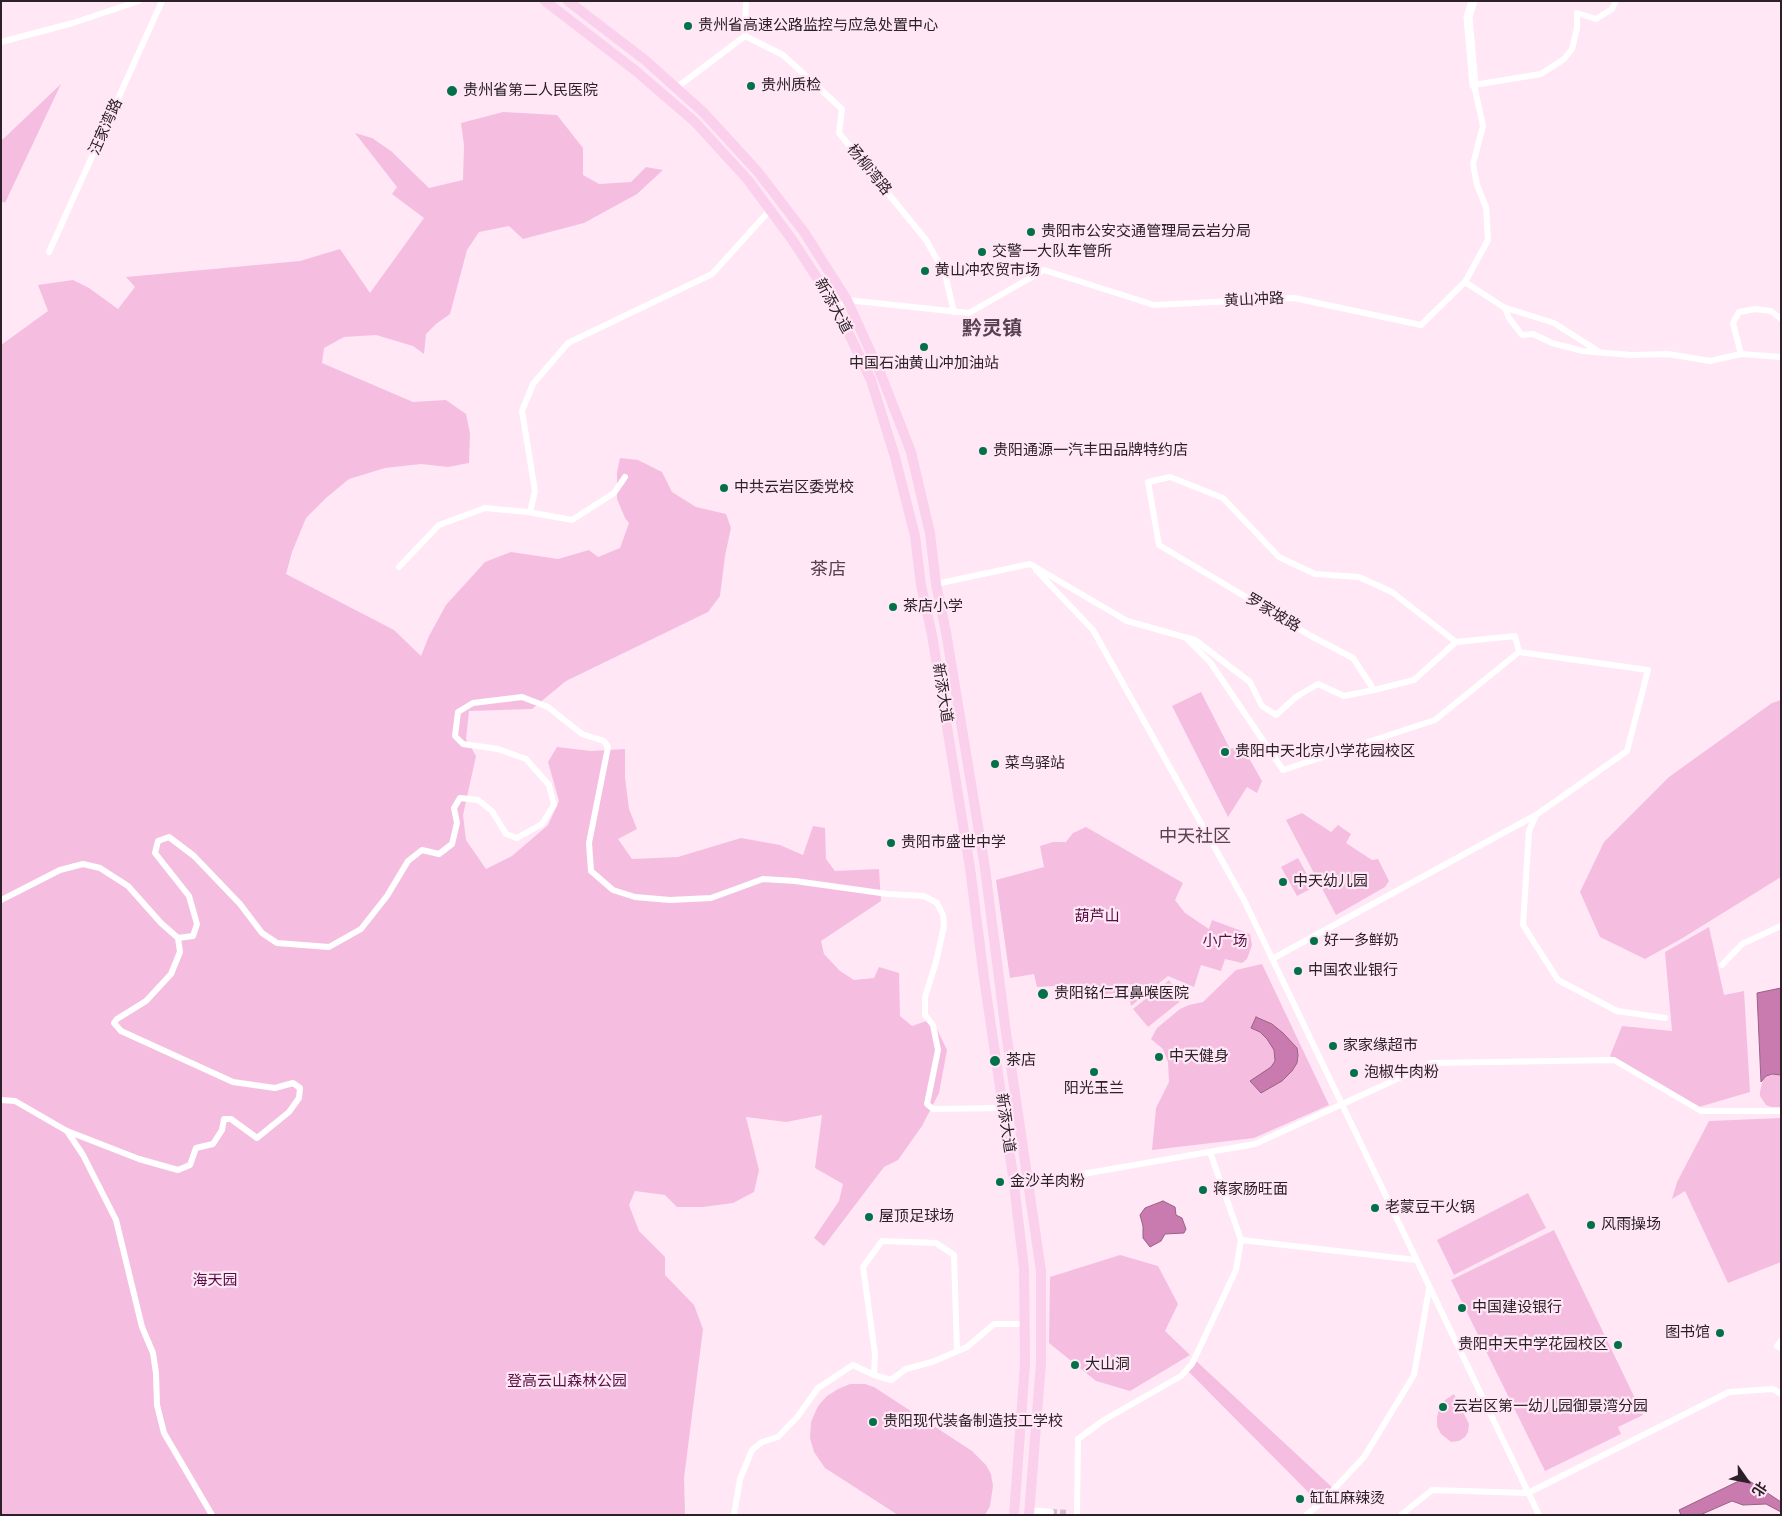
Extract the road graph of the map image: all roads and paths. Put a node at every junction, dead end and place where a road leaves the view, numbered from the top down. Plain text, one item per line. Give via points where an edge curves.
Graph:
1 (139, 1) edge
2 (162, 1) edge
3 (545, 1) edge
4 (568, 1) edge
5 (746, 1) edge
6 (1473, 1) edge
7 (1616, 1) edge
8 (745, 36) junction
9 (1, 42) edge
10 (1474, 85) junction
11 (676, 88) junction
12 (770, 210) junction
13 (49, 252) dead end
14 (1465, 282) junction
15 (847, 300) junction
16 (836, 307) junction
17 (1505, 308) junction
18 (954, 312) junction
19 (1781, 319) edge
20 (1599, 352) junction
21 (1741, 354) junction
22 (1781, 356) edge
23 (624, 477) dead end
24 (530, 512) junction
25 (1030, 564) junction
26 (399, 567) dead end
27 (936, 584) junction
28 (1186, 638) junction
29 (1456, 642) junction
30 (1520, 652) junction
31 (1374, 690) junction
32 (1536, 815) junction
33 (1, 900) edge
34 (1781, 926) edge
35 (178, 938) junction
36 (1272, 958) junction
37 (1722, 965) dead end
38 (1666, 1018) dead end
39 (1, 1100) edge
40 (1342, 1104) junction
41 (1003, 1108) junction
42 (1781, 1111) edge
43 (67, 1131) junction
44 (1210, 1152) junction
45 (1029, 1183) junction
46 (1014, 1186) junction
47 (1241, 1240) junction
48 (1416, 1260) junction
49 (1429, 1288) junction
50 (1025, 1324) junction
51 (1781, 1341) edge
52 (1781, 1348) edge
53 (957, 1351) junction
54 (874, 1375) junction
55 (1781, 1394) edge
56 (1528, 1493) junction
57 (1051, 1512) dead end
58 (1029, 1513) edge
59 (1074, 1514) edge
60 (212, 1515) edge
61 (734, 1515) edge
62 (1013, 1515) edge
63 (1306, 1515) edge
64 (1401, 1515) edge
65 (1539, 1515) edge

1 - 9 street
2 - 13 street, 汪家湾路
3 - 12 main road, 新添大道 via 636,71 695,122 748,180
4 - 11 main road, 新添大道
5 - 8 street
6 - 10 street via 1468,17
7 - 10 street via 1612,8 1596,19 1577,12 1572,49 1564,60 1541,74
8 - 11 street
8 - 18 street, 杨柳湾路 via 783,55 842,109 839,133 926,240 945,274
10 - 14 street, 黄山冲路 via 1482,126 1473,164 1486,207 1488,240
11 - 15 main road, 新添大道 via 703,112 758,172 804,232
12 - 16 main road, 新添大道
12 - 24 street via 712,274 568,343 533,384 522,411 535,491
14 - 17 street
14 - 18 street, 黄山冲路 via 1421,325 1294,298 1154,305 1044,270 969,313
15 - 16 street
15 - 18 street, 黄山冲路
15 - 27 main road, 新添大道 via 911,452 930,533
16 - 41 main road, 新添大道 via 871,380 915,536 970,868
17 - 20 street via 1554,323
17 - 20 street via 1522,334 1533,334 1583,351
19 - 21 street via 1771,311 1739,312 1733,323
20 - 21 street via 1668,354 1710,361
21 - 22 street
23 - 24 street via 614,493 572,520
24 - 26 street via 485,508 439,525
25 - 27 street
25 - 28 street via 1127,621
25 - 36 street via 1093,630 1244,900
27 - 45 main road, 新添大道 via 986,868
28 - 30 street via 1210,662 1284,770 1435,720
28 - 31 street via 1195,640 1250,682 1262,706 1276,716 1296,697 1318,684 1344,696
29 - 30 street via 1515,636
29 - 31 street via 1414,680
29 - 31 street, 罗家坡路 via 1392,592 1359,577 1315,574 1279,557 1224,498 1170,477 1148,482 1159,545 1353,658
30 - 32 street via 1648,670 1627,751
32 - 36 street
32 - 38 street via 1528,831 1523,925 1558,980 1617,1011
33 - 35 street via 60,870 84,864 100,868 128,886
34 - 37 street via 1742,944
35 - 41 street via 193,936 197,924 190,896 156,853 158,840 169,837 194,856 240,904 262,933 277,943 329,947 360,929 387,896 408,861 422,850 439,854 452,844 457,823 454,808 460,798 478,800 492,811 506,834 517,838 542,824 554,805 549,785 526,759 498,749 463,744 455,736 458,712 473,703 522,697 548,707 582,734 604,741 608,747 589,843 591,871 613,890 635,898 711,898 763,879 795,880 924,896 937,904 944,926 925,997 925,1015 933,1025 938,1050 927,1104 933,1109
35 - 43 street via 180,952 171,974 146,1001 117,1019 114,1023 120,1031 233,1082 275,1088 293,1083 300,1088 299,1098 289,1112 257,1138 231,1119 224,1119 222,1130 213,1144 196,1148 190,1165 178,1170 139,1159
36 - 40 street
39 - 43 street via 15,1101
40 - 42 street via 1432,1063 1614,1060 1701,1111
40 - 44 street via 1256,1144
40 - 48 street
41 - 46 main road, 新添大道
43 - 60 street via 116,1220 142,1327 153,1353 157,1405 164,1433
44 - 45 street
44 - 47 street
45 - 46 street
45 - 58 main road, 新添大道 via 1041,1271 1040,1363
46 - 50 main road, 新添大道 via 1024,1269
47 - 48 street
47 - 59 street via 1236,1270 1192,1364 1181,1376 1104,1420 1078,1440 1078,1496
48 - 49 street
49 - 56 street
49 - 63 street via 1414,1375 1364,1457
50 - 53 street via 994,1324 967,1347
50 - 62 main road, 新添大道 via 1025,1364
51 - 52 street via 1777,1346
53 - 54 street via 906,1369 891,1380
53 - 54 street via 954,1255 936,1244 882,1241 863,1267 875,1354
54 - 61 street via 854,1365 818,1388 778,1437 762,1442 752,1450 740,1479
55 - 56 street via 1772,1389 1729,1392
56 - 64 street via 1432,1490
56 - 65 street
57 - 58 street

